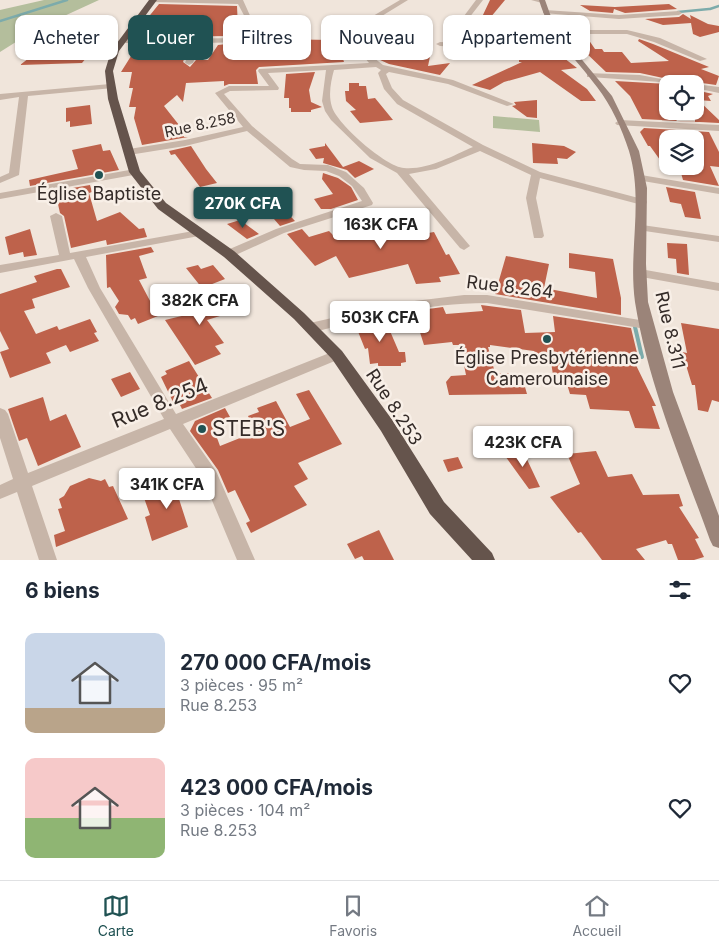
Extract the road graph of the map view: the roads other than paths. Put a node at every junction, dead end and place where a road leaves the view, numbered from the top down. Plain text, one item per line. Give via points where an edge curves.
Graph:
1 (153, 0) edge
2 (405, 0) edge
3 (480, 0) edge
4 (539, 0) edge
5 (240, 1) edge
6 (545, 12) junction
7 (678, 13) dead end
8 (247, 15) edge
9 (467, 15) edge
10 (547, 15) edge
11 (590, 30) edge
12 (122, 41) junction
13 (128, 41) edge
14 (440, 44) dead end
15 (443, 44) edge
16 (703, 59) dead end
17 (191, 60) edge
18 (578, 60) edge
19 (189, 63) dead end
20 (374, 65) junction
21 (330, 69) junction
22 (387, 69) junction
23 (590, 75) junction
24 (659, 80) edge
25 (110, 86) junction
26 (704, 88) edge
27 (719, 90) edge
28 (24, 94) junction
29 (0, 96) edge
30 (510, 104) dead end
31 (620, 123) junction
32 (249, 128) junction
33 (717, 130) edge
34 (480, 147) junction
35 (128, 152) junction
36 (401, 171) junction
37 (135, 172) junction
38 (536, 174) junction
39 (641, 178) junction
40 (0, 180) edge
41 (719, 192) edge
42 (0, 196) edge
43 (642, 202) junction
44 (56, 216) dead end
45 (642, 228) junction
46 (199, 233) junction
47 (538, 236) dead end
48 (719, 239) edge
49 (464, 246) dead end
50 (229, 254) junction
51 (72, 256) junction
52 (0, 269) edge
53 (640, 273) junction
54 (719, 287) edge
55 (646, 325) junction
56 (310, 328) junction
57 (336, 355) junction
58 (0, 414) edge
59 (172, 420) junction
60 (22, 482) junction
61 (0, 492) edge
62 (719, 540) edge
63 (48, 560) edge
64 (246, 560) edge
65 (485, 560) edge

1 - 5 street
1 - 12 highway, Rue 8.253
2 - 20 street via 350,32
3 - 9 street
4 - 6 main road, Rue 8.311
5 - 8 street
6 - 7 street via 619,16
6 - 10 main road, Rue 8.311
11 - 16 street via 627,32 657,40
12 - 13 street
12 - 25 highway, Rue 8.253 via 111,61
14 - 15 street
17 - 19 street
18 - 23 main road, Rue 8.311
20 - 21 street, Rue 8.258
20 - 22 street
21 - 32 street, Rue 8.258 via 266,70 262,72 274,85 273,89 229,89 219,93
21 - 36 street via 326,96 328,110 357,141 391,168
22 - 30 street via 450,82
22 - 34 street via 382,78 400,102
23 - 24 street
23 - 31 main road, Rue 8.311 via 608,96
25 - 28 street
25 - 35 highway, Rue 8.253
26 - 27 street
28 - 29 street
28 - 40 street via 14,175
31 - 33 street
31 - 39 main road, Rue 8.311 via 634,150
32 - 35 street, Rue 8.258
32 - 50 street via 295,165 332,168 340,172 355,184 368,203 280,231
34 - 36 street via 437,165
34 - 38 street
35 - 37 highway, Rue 8.253
36 - 49 street
37 - 42 street
37 - 46 highway, Rue 8.253 via 162,206
38 - 43 street
38 - 47 street via 531,198
39 - 41 street
39 - 43 main road, Rue 8.311
43 - 45 main road, Rue 8.311
44 - 51 street
45 - 48 street
45 - 53 main road, Rue 8.311
46 - 50 highway, Rue 8.253
46 - 51 street
50 - 56 highway, Rue 8.253
51 - 52 street
51 - 59 street
53 - 54 street
53 - 55 main road, Rue 8.311
55 - 56 street, Rue 8.264 via 487,299 463,298 407,304
55 - 62 main road, Rue 8.311
56 - 57 highway, Rue 8.253
57 - 59 street, Rue 8.254
57 - 65 highway, Rue 8.253 via 387,426 437,508
58 - 60 street
59 - 60 street, Rue 8.254
59 - 64 street via 210,476
60 - 61 street, Rue 8.254
60 - 63 street

